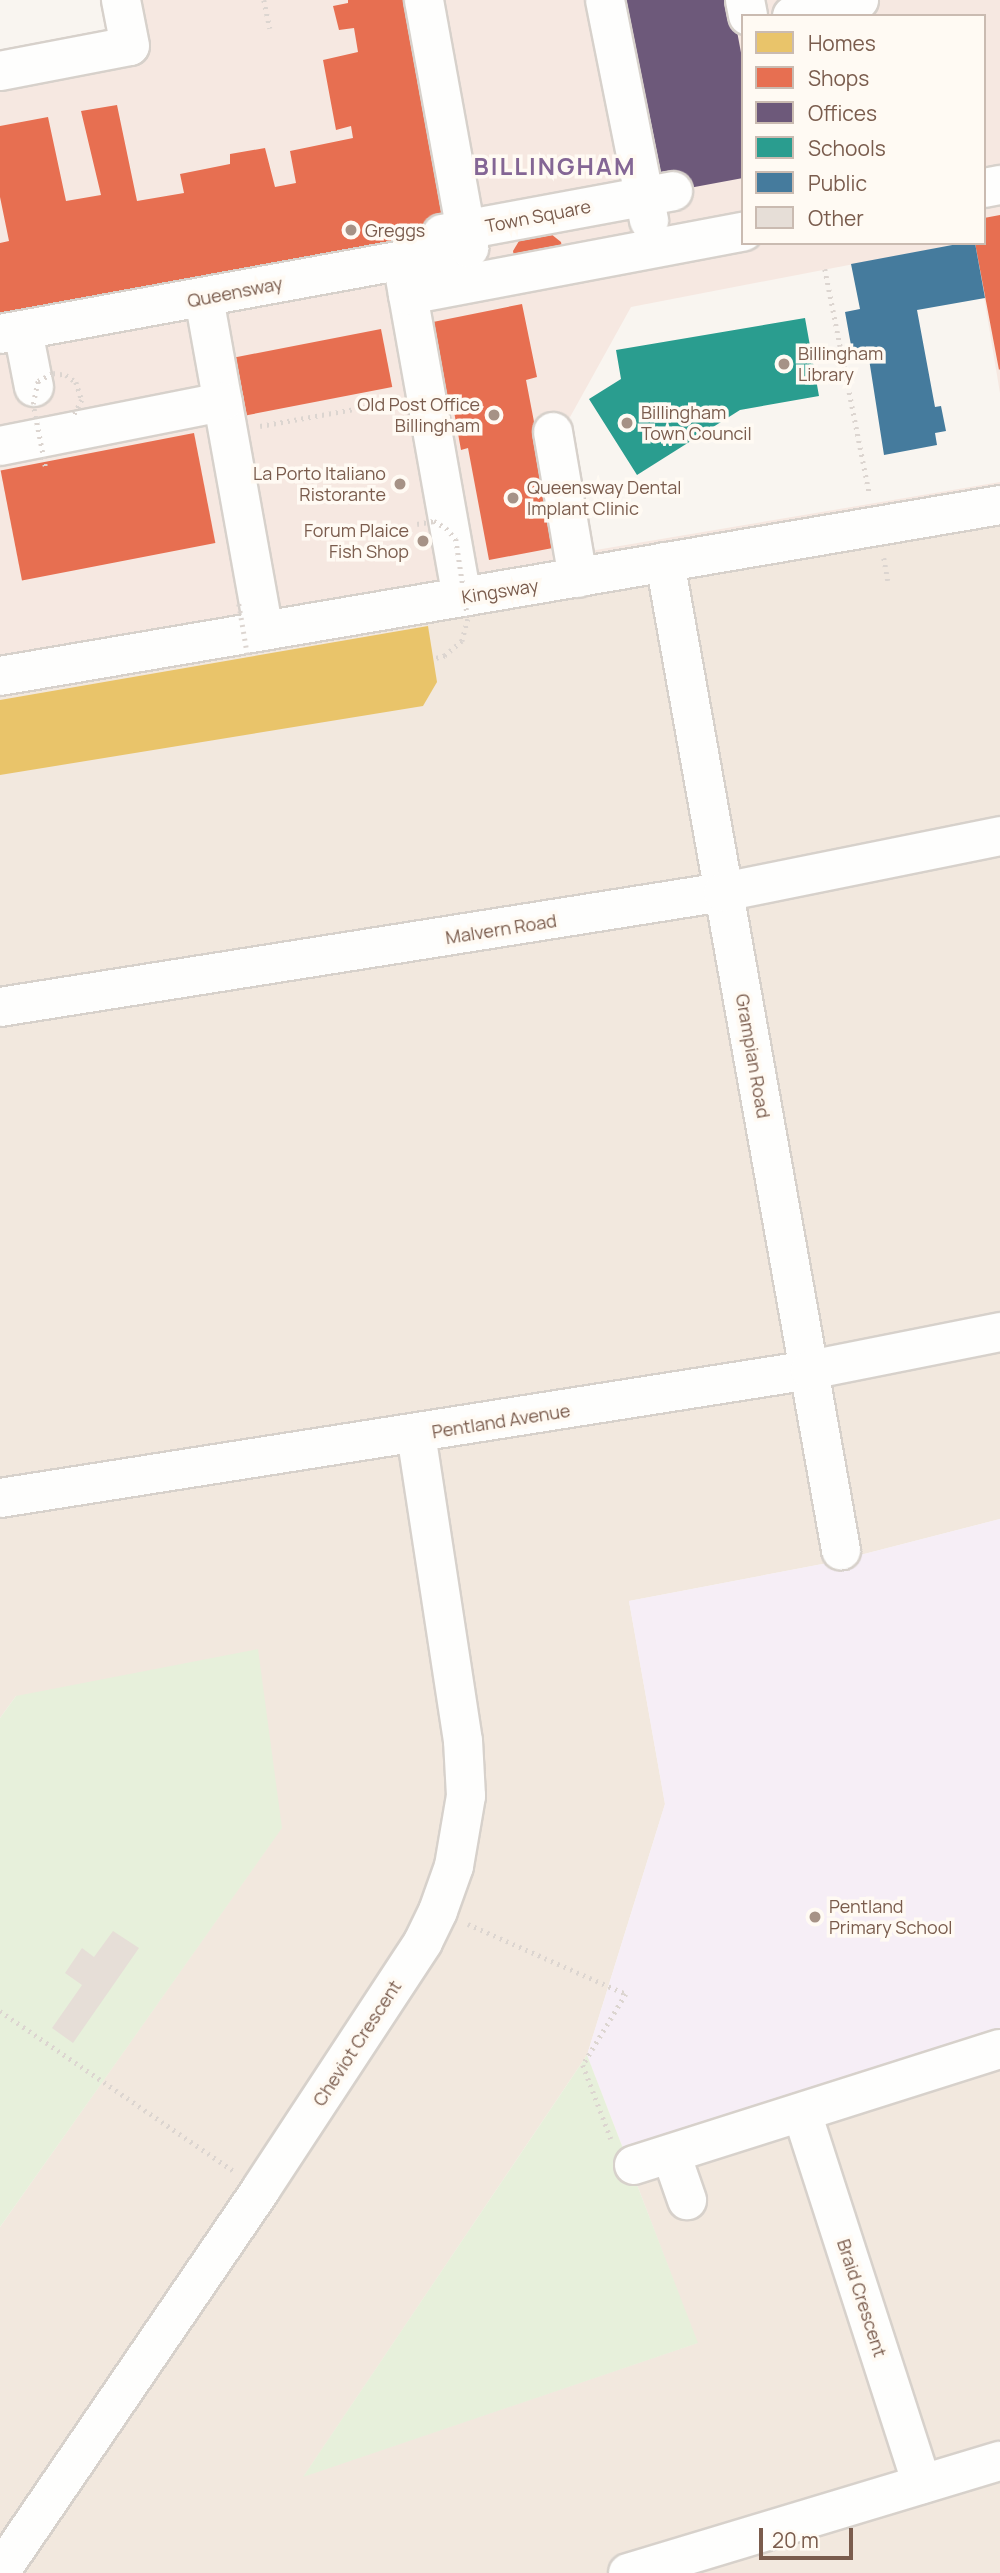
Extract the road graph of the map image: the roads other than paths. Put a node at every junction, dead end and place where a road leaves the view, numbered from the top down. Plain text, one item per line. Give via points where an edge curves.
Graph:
1 (121, 0) edge
2 (411, 0) edge
3 (424, 0) edge
4 (605, 0) edge
5 (625, 0) edge
6 (859, 0) edge
7 (800, 14) edge
8 (0, 71) edge
9 (644, 196) junction
10 (741, 232) edge
11 (467, 239) junction
12 (655, 248) junction
13 (405, 278) junction
14 (204, 298) junction
15 (11, 332) edge
16 (33, 387) dead end
17 (223, 402) junction
18 (553, 432) dead end
19 (0, 446) edge
20 (1000, 505) edge
21 (665, 562) junction
22 (578, 578) junction
23 (462, 597) junction
24 (267, 634) junction
25 (0, 676) edge
26 (1000, 836) edge
27 (723, 892) junction
28 (0, 1007) edge
29 (1000, 1332) edge
30 (810, 1370) junction
31 (416, 1434) junction
32 (0, 1498) edge
33 (841, 1550) dead end
34 (1000, 2049) edge
35 (802, 2113) junction
36 (671, 2154) junction
37 (634, 2165) road end
38 (687, 2200) dead end
39 (1000, 2461) edge
40 (922, 2484) junction
41 (0, 2572) edge
42 (628, 2573) edge

1 - 8 street via 130,46
2 - 11 street, Town Square via 452,216 441,235
3 - 11 street
4 - 9 street
5 - 9 street, Town Square via 659,181 674,191
6 - 7 street
9 - 11 street, Town Square
9 - 12 street
10 - 12 street
11 - 13 street, Queensway
12 - 13 street
13 - 14 street, Queensway
13 - 23 street
14 - 15 street, Queensway
14 - 17 street
15 - 16 street
17 - 19 street
17 - 24 street
18 - 22 street
20 - 21 street, Kingsway
21 - 22 street, Kingsway
21 - 27 street, Grampian Road
22 - 23 street, Kingsway
23 - 24 street, Kingsway
24 - 25 street, Kingsway
26 - 27 street, Malvern Road
27 - 28 street, Malvern Road
27 - 30 street, Grampian Road
29 - 30 street, Pentland Avenue
30 - 31 street, Pentland Avenue
30 - 33 street, Grampian Road
31 - 32 street, Pentland Avenue
31 - 41 street, Cheviot Crescent via 463,1741 466,1796 454,1866 438,1911 423,1942 261,2189
34 - 35 street
35 - 36 street
35 - 40 street, Braid Crescent
36 - 37 street
36 - 38 street
39 - 40 street
40 - 42 street

